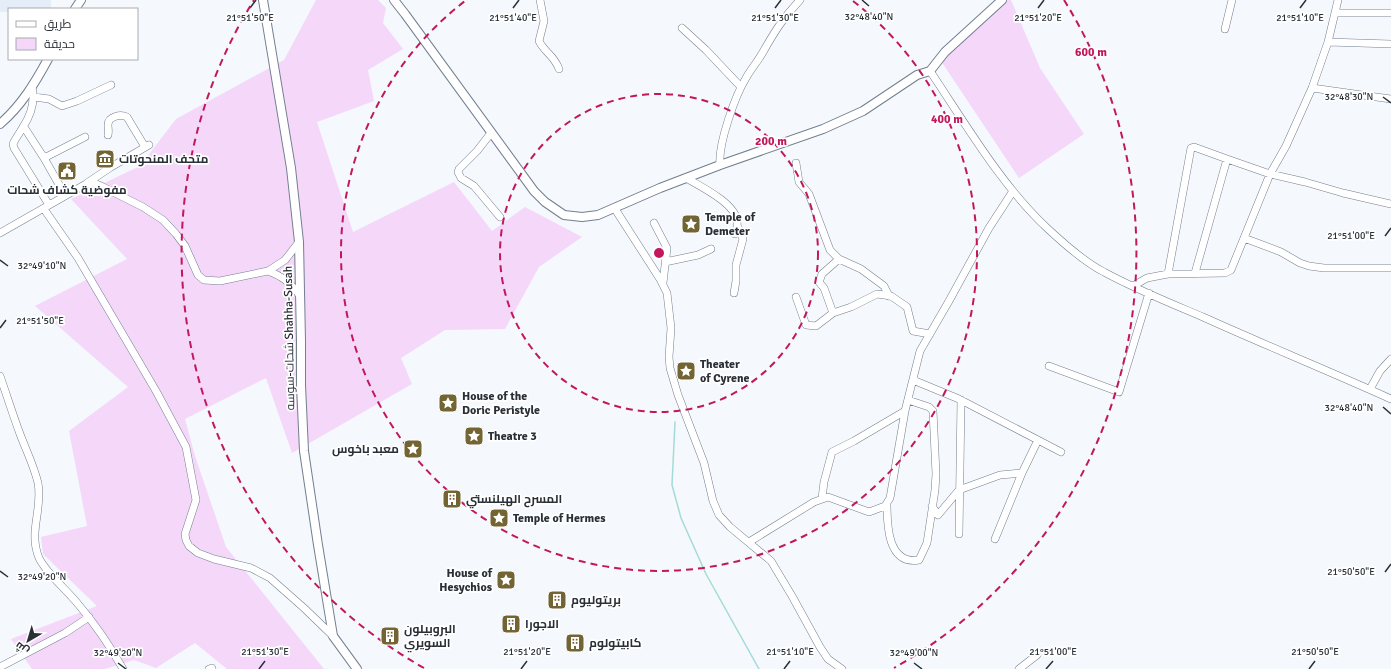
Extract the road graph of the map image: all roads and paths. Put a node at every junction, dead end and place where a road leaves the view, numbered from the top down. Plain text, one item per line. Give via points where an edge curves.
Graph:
1 (263, 0) edge
2 (394, 0) edge
3 (540, 0) edge
4 (800, 0) edge
5 (1002, 0) edge
6 (1232, 0) edge
7 (1338, 0) edge
8 (1335, 13) junction
9 (1391, 13) edge
10 (682, 28) dead end
11 (1225, 29) dead end
12 (1328, 42) junction
13 (1391, 44) edge
14 (47, 60) edge
15 (559, 69) dead end
16 (930, 71) junction
17 (111, 85) dead end
18 (32, 86) junction
19 (741, 87) junction
20 (1312, 88) junction
21 (34, 97) junction
22 (1391, 99) edge
23 (0, 124) edge
24 (24, 127) junction
25 (491, 133) junction
26 (108, 135) dead end
27 (85, 136) dead end
28 (44, 158) junction
29 (1227, 159) junction
30 (796, 163) dead end
31 (720, 165) junction
32 (111, 167) junction
33 (1270, 174) junction
34 (686, 178) junction
35 (86, 184) junction
36 (103, 187) junction
37 (1012, 191) junction
38 (65, 195) junction
39 (1391, 204) edge
40 (46, 207) junction
41 (615, 208) junction
42 (500, 217) dead end
43 (654, 223) dead end
44 (737, 225) junction
45 (0, 233) edge
46 (735, 234) dead end
47 (1244, 238) junction
48 (299, 242) junction
49 (711, 249) dead end
50 (839, 259) junction
51 (665, 262) junction
52 (1391, 268) edge
53 (268, 271) junction
54 (1195, 273) junction
55 (1168, 274) junction
56 (663, 283) junction
57 (1133, 286) junction
58 (734, 293) dead end
59 (1149, 293) junction
60 (300, 296) junction
61 (888, 296) junction
62 (796, 297) dead end
63 (833, 313) junction
64 (930, 334) junction
65 (1391, 359) edge
66 (1049, 366) dead end
67 (0, 376) edge
68 (913, 380) junction
69 (1370, 389) junction
70 (1391, 399) edge
71 (908, 400) junction
72 (961, 400) junction
73 (905, 411) junction
74 (1038, 440) junction
75 (1061, 452) dead end
76 (1022, 473) junction
77 (959, 490) junction
78 (822, 498) junction
79 (887, 504) junction
80 (932, 506) junction
81 (959, 534) dead end
82 (995, 539) dead end
83 (749, 542) junction
84 (89, 617) junction
85 (333, 636) junction
86 (1036, 655) dead end
87 (0, 667) edge
88 (123, 669) edge
89 (357, 669) edge
90 (842, 669) edge
91 (1019, 669) edge

1 - 48 main road, شحات-سوسه Shahha-Susah via 291,168
2 - 25 main road
3 - 15 street via 544,21 539,41 551,54
4 - 19 street via 774,31
5 - 16 main road via 945,52
6 - 11 street
7 - 8 street
8 - 9 street
8 - 12 street
10 - 19 street
12 - 13 street
12 - 20 street
14 - 18 main road
16 - 31 main road via 917,75 843,121
16 - 37 street
17 - 21 street via 62,106 49,99
18 - 21 street
18 - 23 main road
19 - 31 street via 720,149
20 - 22 street
20 - 33 street via 1286,146
21 - 24 street
24 - 28 street
24 - 40 street via 15,138 14,148
25 - 41 main road via 534,191 558,211 582,217 598,215
25 - 42 street via 458,172 461,178 474,186
26 - 32 street via 110,120 122,115 127,117 147,146
27 - 28 street
28 - 38 street
29 - 33 street
29 - 54 street
29 - 55 street via 1191,148
30 - 50 street via 799,182 809,194 830,250
31 - 34 main road
32 - 35 street
32 - 36 street via 106,173
33 - 39 street
33 - 47 street
34 - 41 main road
34 - 44 street via 732,209 738,221
35 - 36 street via 94,183
35 - 38 street
36 - 53 street via 163,220 185,246 198,274 204,280 220,281
37 - 57 street via 1073,251 1103,272
37 - 64 street
38 - 40 street
40 - 45 street
40 - 85 street via 156,391 186,447 196,500 185,534 189,546 198,553 251,568 270,578
41 - 56 street
43 - 51 street via 667,248
44 - 46 street
44 - 58 street via 743,239 736,265
47 - 52 street via 1309,266
47 - 54 street via 1231,270 1225,273
48 - 53 street via 285,260
48 - 60 main road, شحات-سوسه Shahha-Susah
49 - 51 street via 698,255
50 - 61 street via 861,269 884,286
50 - 63 street via 822,274 819,282 824,288
51 - 56 street
53 - 60 street via 286,280
54 - 55 street
55 - 57 street via 1147,278
56 - 83 street via 667,293 671,328 668,357 670,368 704,463 713,501 724,522
57 - 59 street
59 - 66 street via 1119,392
59 - 69 street
60 - 85 main road, شحات-سوسه Shahha-Susah via 304,450
61 - 63 street via 877,294
61 - 64 street via 907,307 913,331
62 - 63 street via 806,325 816,326
64 - 68 street via 920,351
65 - 69 street via 1380,371
67 - 84 street via 38,481 40,502 35,535 36,548 44,566
68 - 71 street
68 - 72 street
69 - 70 street
71 - 73 street
71 - 80 street via 933,410 936,474
72 - 74 street
72 - 77 street
73 - 78 street via 833,451 826,471
73 - 79 street
74 - 75 street
74 - 76 street
76 - 77 street via 1000,475
76 - 82 street
77 - 80 street via 938,515
77 - 81 street
78 - 79 street via 832,498 869,512
78 - 83 street
79 - 80 street via 888,533 893,546 902,557 917,561 926,543
83 - 90 street via 771,561 820,647 828,659
84 - 87 street via 65,633
84 - 88 street
85 - 89 main road, شحات-سوسه Shahha-Susah
86 - 91 street

